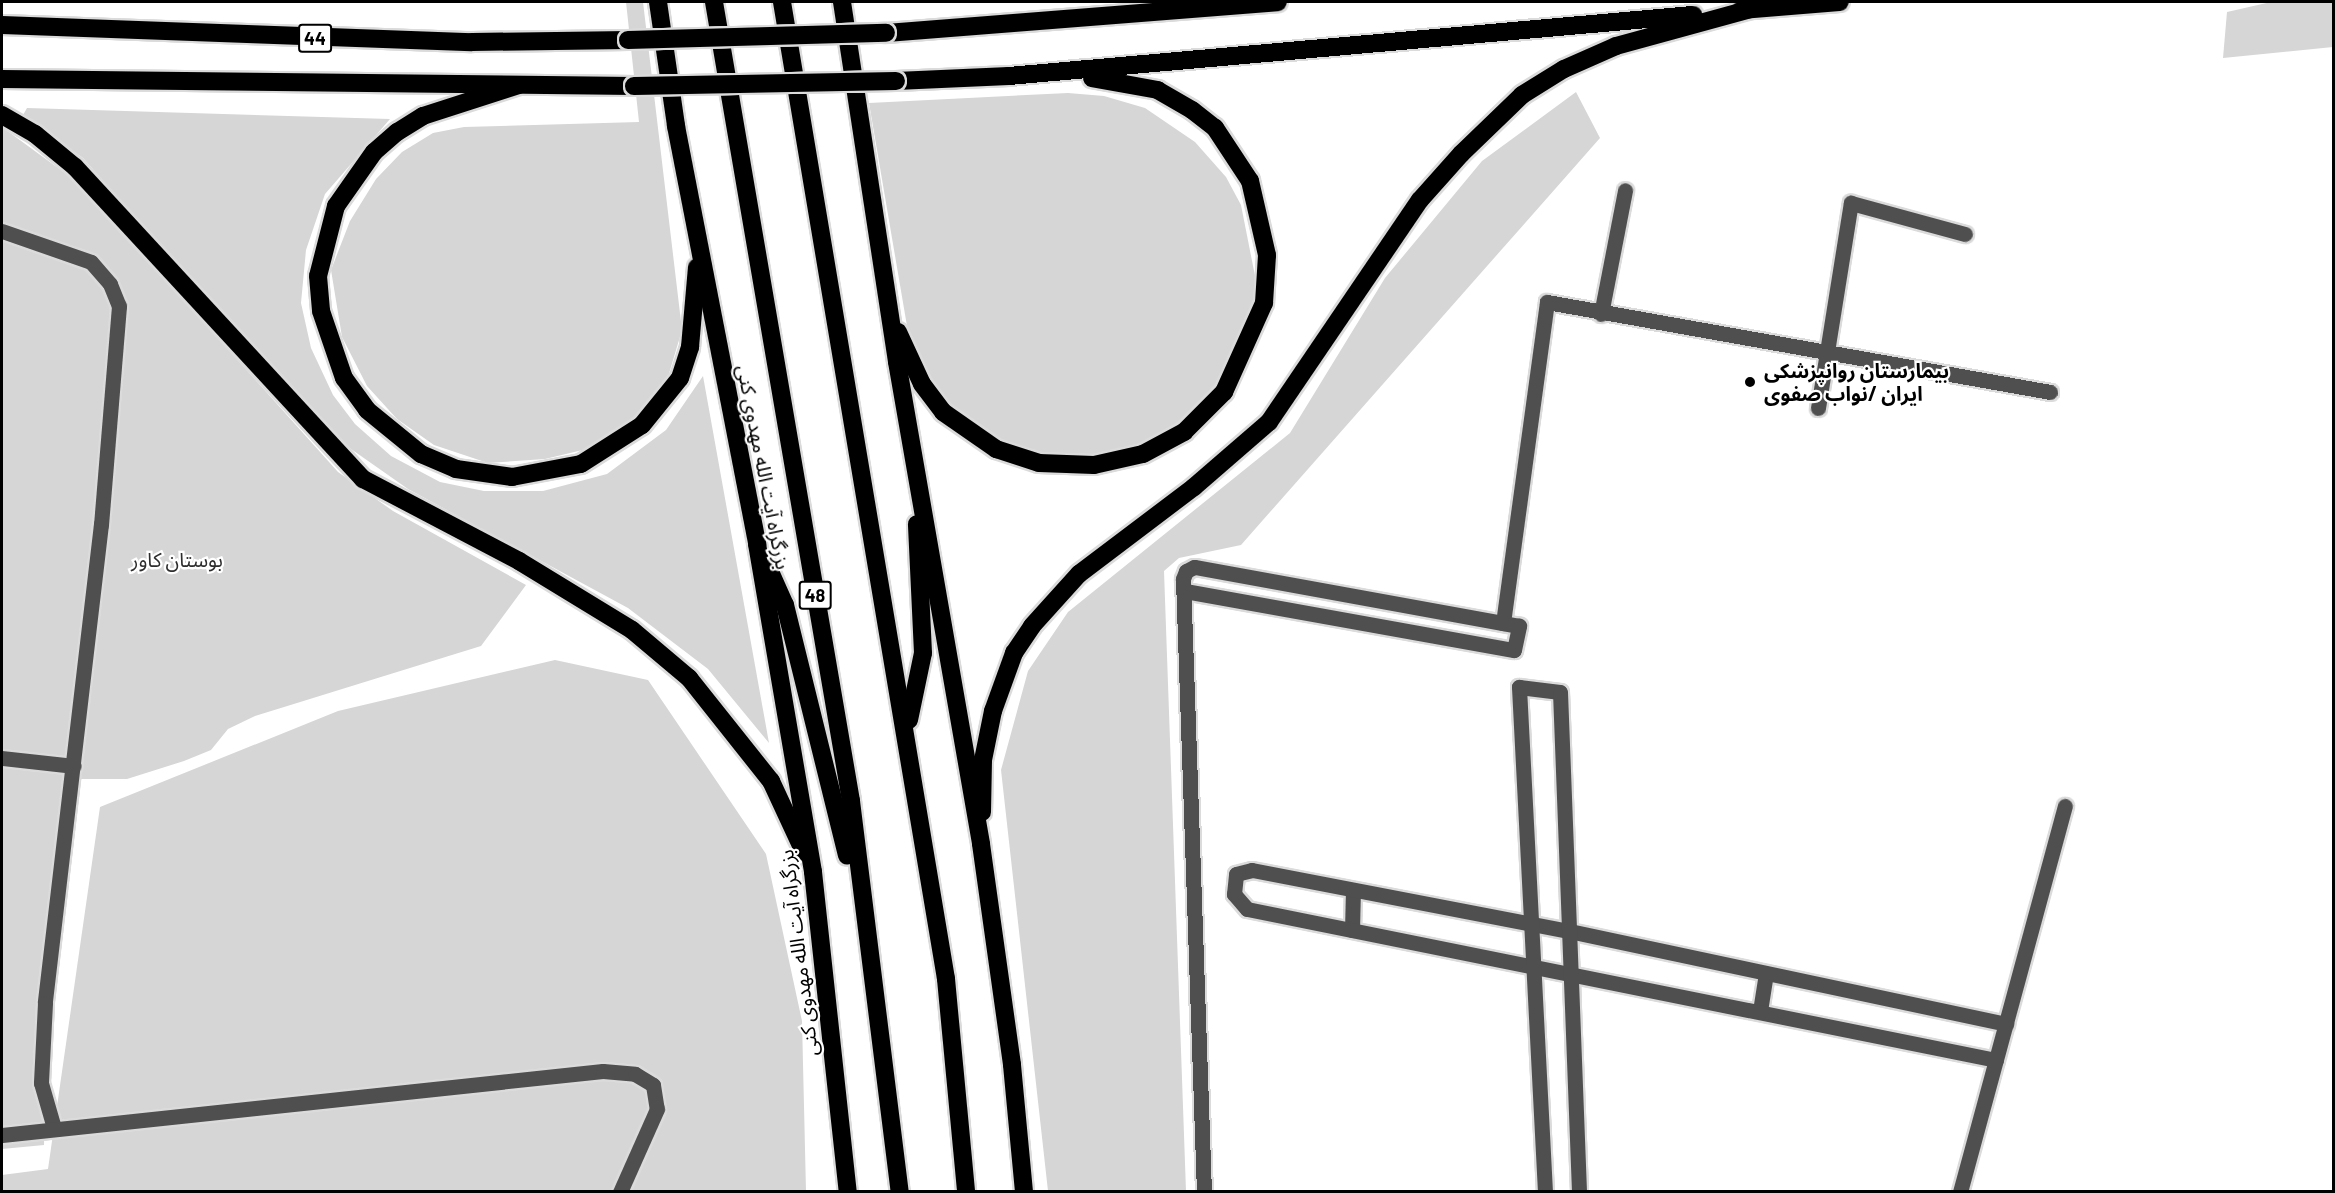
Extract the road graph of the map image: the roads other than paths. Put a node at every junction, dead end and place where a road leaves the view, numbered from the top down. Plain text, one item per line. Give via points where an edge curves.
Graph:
1 (658, 2) edge
2 (714, 2) edge
3 (782, 2) edge
4 (842, 2) edge
5 (1278, 2) edge
6 (1840, 2) edge
7 (1751, 9) junction
8 (2, 25) edge
9 (1009, 76) junction
10 (2, 79) edge
11 (519, 86) junction
12 (2, 115) edge
13 (1625, 190) dead end
14 (2, 231) edge
15 (1965, 234) dead end
16 (699, 244) junction
17 (1601, 314) junction
18 (890, 316) junction
19 (1824, 353) junction
20 (2050, 392) dead end
21 (1818, 408) dead end
22 (917, 472) junction
23 (757, 544) junction
24 (1279, 582) junction
25 (1185, 591) junction
26 (1277, 606) junction
27 (1503, 623) junction
28 (907, 730) junction
29 (2, 758) edge
30 (74, 766) junction
31 (2065, 806) dead end
32 (981, 844) junction
33 (813, 872) junction
34 (1353, 890) junction
35 (859, 893) junction
36 (1532, 924) junction
37 (1352, 930) junction
38 (1569, 931) junction
39 (1534, 966) junction
40 (1570, 972) junction
41 (1766, 973) junction
42 (1760, 1011) junction
43 (2006, 1024) junction
44 (1996, 1060) junction
45 (54, 1128) junction
46 (2, 1135) edge
47 (620, 1191) edge
48 (849, 1191) edge
49 (900, 1191) edge
50 (966, 1191) edge
51 (1024, 1191) edge
52 (1204, 1191) edge
53 (1545, 1191) edge
54 (1579, 1191) edge
55 (1960, 1191) edge

1 - 16 highway, بزرگراه آیت الله مهدوی کنی
2 - 35 highway, بزرگراه آیت الله مهدوی کنی / 48 via 851,801
3 - 28 highway
4 - 18 highway
5 - 8 highway, 44, bridge via 886,33 628,40 472,42
6 - 7 highway
7 - 9 highway
7 - 32 highway via 1616,46 1564,69 1522,95 1461,154 1420,200 1269,422 1194,487 1078,574 1032,626 1014,653 993,711 983,760
9 - 11 highway, bridge
9 - 18 highway via 1128,82 1158,90 1215,128 1250,180 1267,255 1264,303 1241,362 1224,392 1184,432 1119,461 1056,466 996,449 943,412 922,384
10 - 11 highway
11 - 16 highway via 423,116 397,132 353,177 327,231 318,276 329,347 366,410 393,435 456,468 512,477 581,464 613,447 663,404 680,378 690,346
12 - 33 highway via 35,134 75,167 363,478 519,561 622,624 689,678 771,781
13 - 17 lane
14 - 30 lane via 91,261 110,284 119,306
15 - 19 lane via 1851,203
16 - 23 highway, بزرگراه آیت الله مهدوی کنی
17 - 19 lane
17 - 27 lane via 1547,302
18 - 22 highway
19 - 20 lane
19 - 21 lane
22 - 28 highway via 923,653
22 - 32 highway
23 - 33 highway, بزرگراه آیت الله مهدوی کنی
23 - 35 highway via 785,605
24 - 25 lane via 1194,567 1186,571
24 - 26 lane
24 - 27 lane
25 - 26 lane
25 - 52 lane
26 - 27 lane via 1514,650 1519,626
28 - 50 highway via 946,979
29 - 30 lane
30 - 45 lane via 45,1003 41,1083
31 - 43 lane
32 - 51 highway via 1012,1065
33 - 48 highway, بزرگراه آیت الله مهدوی کنی
34 - 36 lane
34 - 37 lane
34 - 37 lane via 1252,870 1236,874 1234,894 1247,909
35 - 49 highway, بزرگراه آیت الله مهدوی کنی / 48 via 880,1010
36 - 38 lane
36 - 38 lane via 1519,687 1560,692
36 - 39 lane
37 - 39 lane
38 - 40 lane
38 - 41 lane
39 - 40 lane
39 - 53 lane
40 - 42 lane
40 - 54 lane
41 - 42 lane
41 - 43 lane
42 - 44 lane
43 - 44 lane
44 - 55 lane
45 - 46 lane
45 - 47 lane via 603,1071 635,1074 652,1085 657,1109

